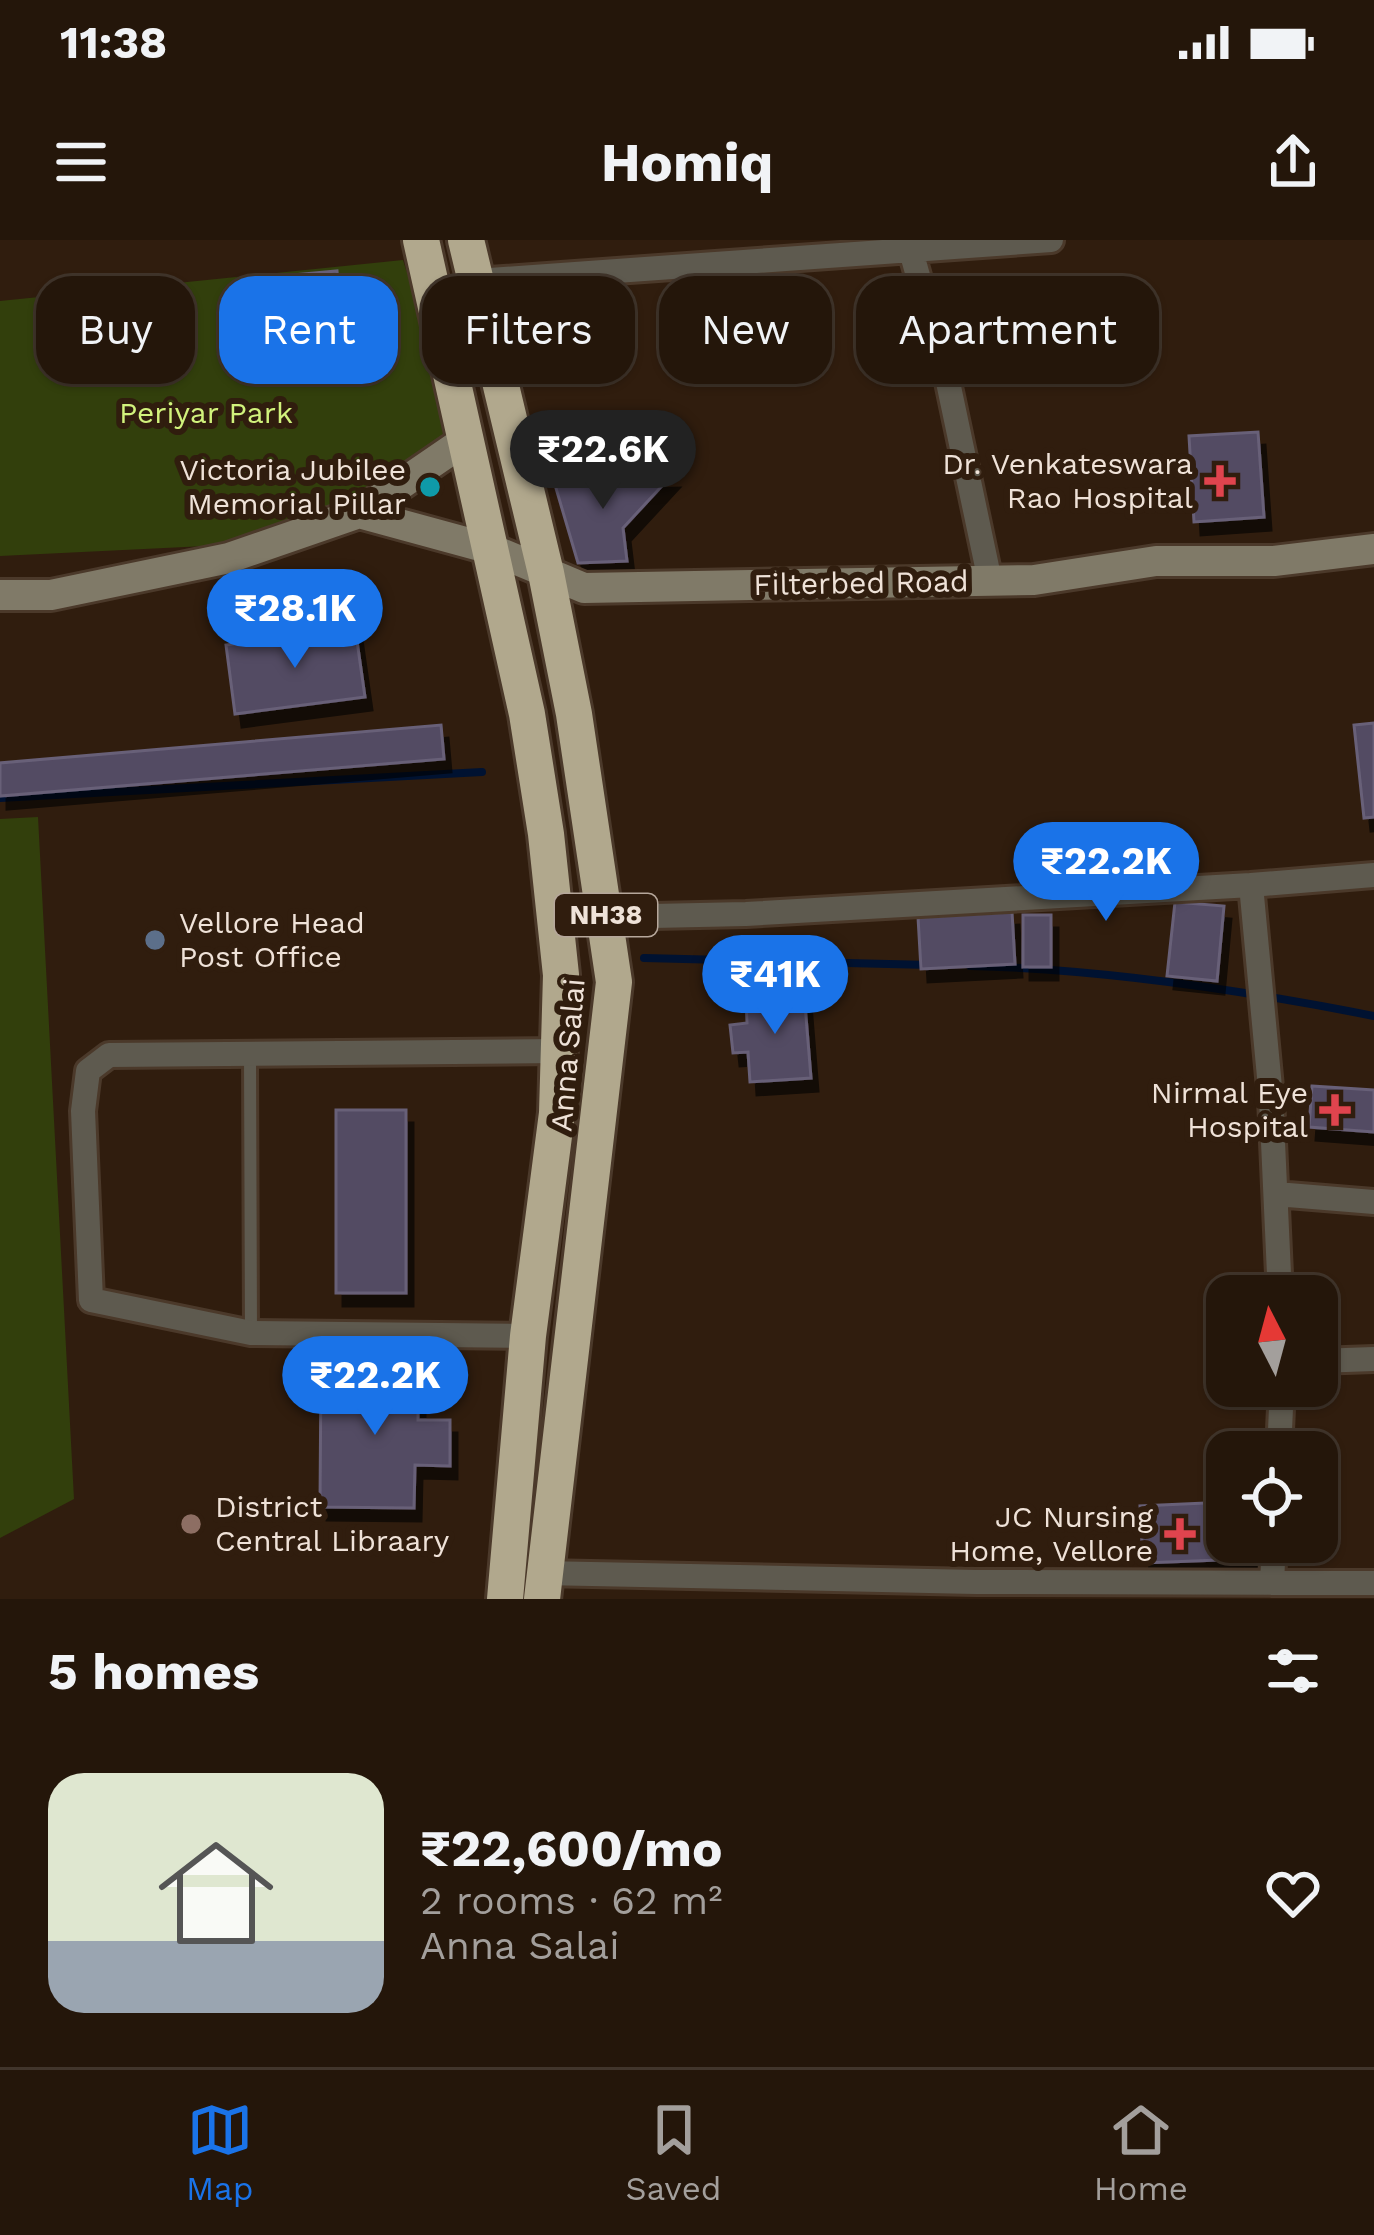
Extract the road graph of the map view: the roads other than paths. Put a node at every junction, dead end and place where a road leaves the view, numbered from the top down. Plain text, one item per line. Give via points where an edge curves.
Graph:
1 (422, 240) edge
2 (466, 240) edge
3 (1051, 240) edge
4 (880, 246) edge
5 (911, 251) junction
6 (475, 276) edge
7 (534, 276) edge
8 (501, 384) edge
9 (467, 439) junction
10 (358, 512) junction
11 (491, 549) junction
12 (1374, 549) edge
13 (547, 573) junction
14 (990, 581) junction
15 (0, 596) edge
16 (1374, 875) edge
17 (1251, 885) junction
18 (606, 916) junction
19 (559, 1051) junction
20 (250, 1054) junction
21 (1276, 1194) junction
22 (1374, 1202) edge
23 (1279, 1275) edge
24 (250, 1333) junction
25 (528, 1336) junction
26 (1374, 1359) edge
27 (1338, 1360) edge
28 (1273, 1563) edge
29 (1273, 1583) junction
30 (1374, 1583) edge
31 (542, 1586) edge
32 (505, 1599) edge

1 - 9 highway, Anna Salai / NH38
2 - 6 highway, Anna Salai / NH38
3 - 5 street
4 - 5 street
4 - 7 street
5 - 14 street
8 - 13 highway, Anna Salai / NH38
9 - 10 main road
9 - 11 highway, Anna Salai / NH38
10 - 11 main road, Filterbed Road
10 - 15 main road via 229,558 51,595
11 - 13 main road, Filterbed Road
11 - 19 highway, Anna Salai / NH38 via 546,834 561,975
12 - 14 main road, Filterbed Road via 1274,561 1156,561
13 - 14 main road, Filterbed Road via 584,588
13 - 18 highway, Anna Salai / NH38
16 - 17 street
17 - 18 street
17 - 21 street
18 - 31 highway, Anna Salai / NH38 via 614,982
19 - 20 street
19 - 25 highway, Anna Salai / NH38
20 - 24 lane
20 - 24 street via 109,1055 88,1071 82,1111 91,1300
21 - 22 street
21 - 23 street
24 - 25 street
25 - 32 highway, Anna Salai / NH38
26 - 27 street
28 - 29 street
29 - 30 street
29 - 31 street

